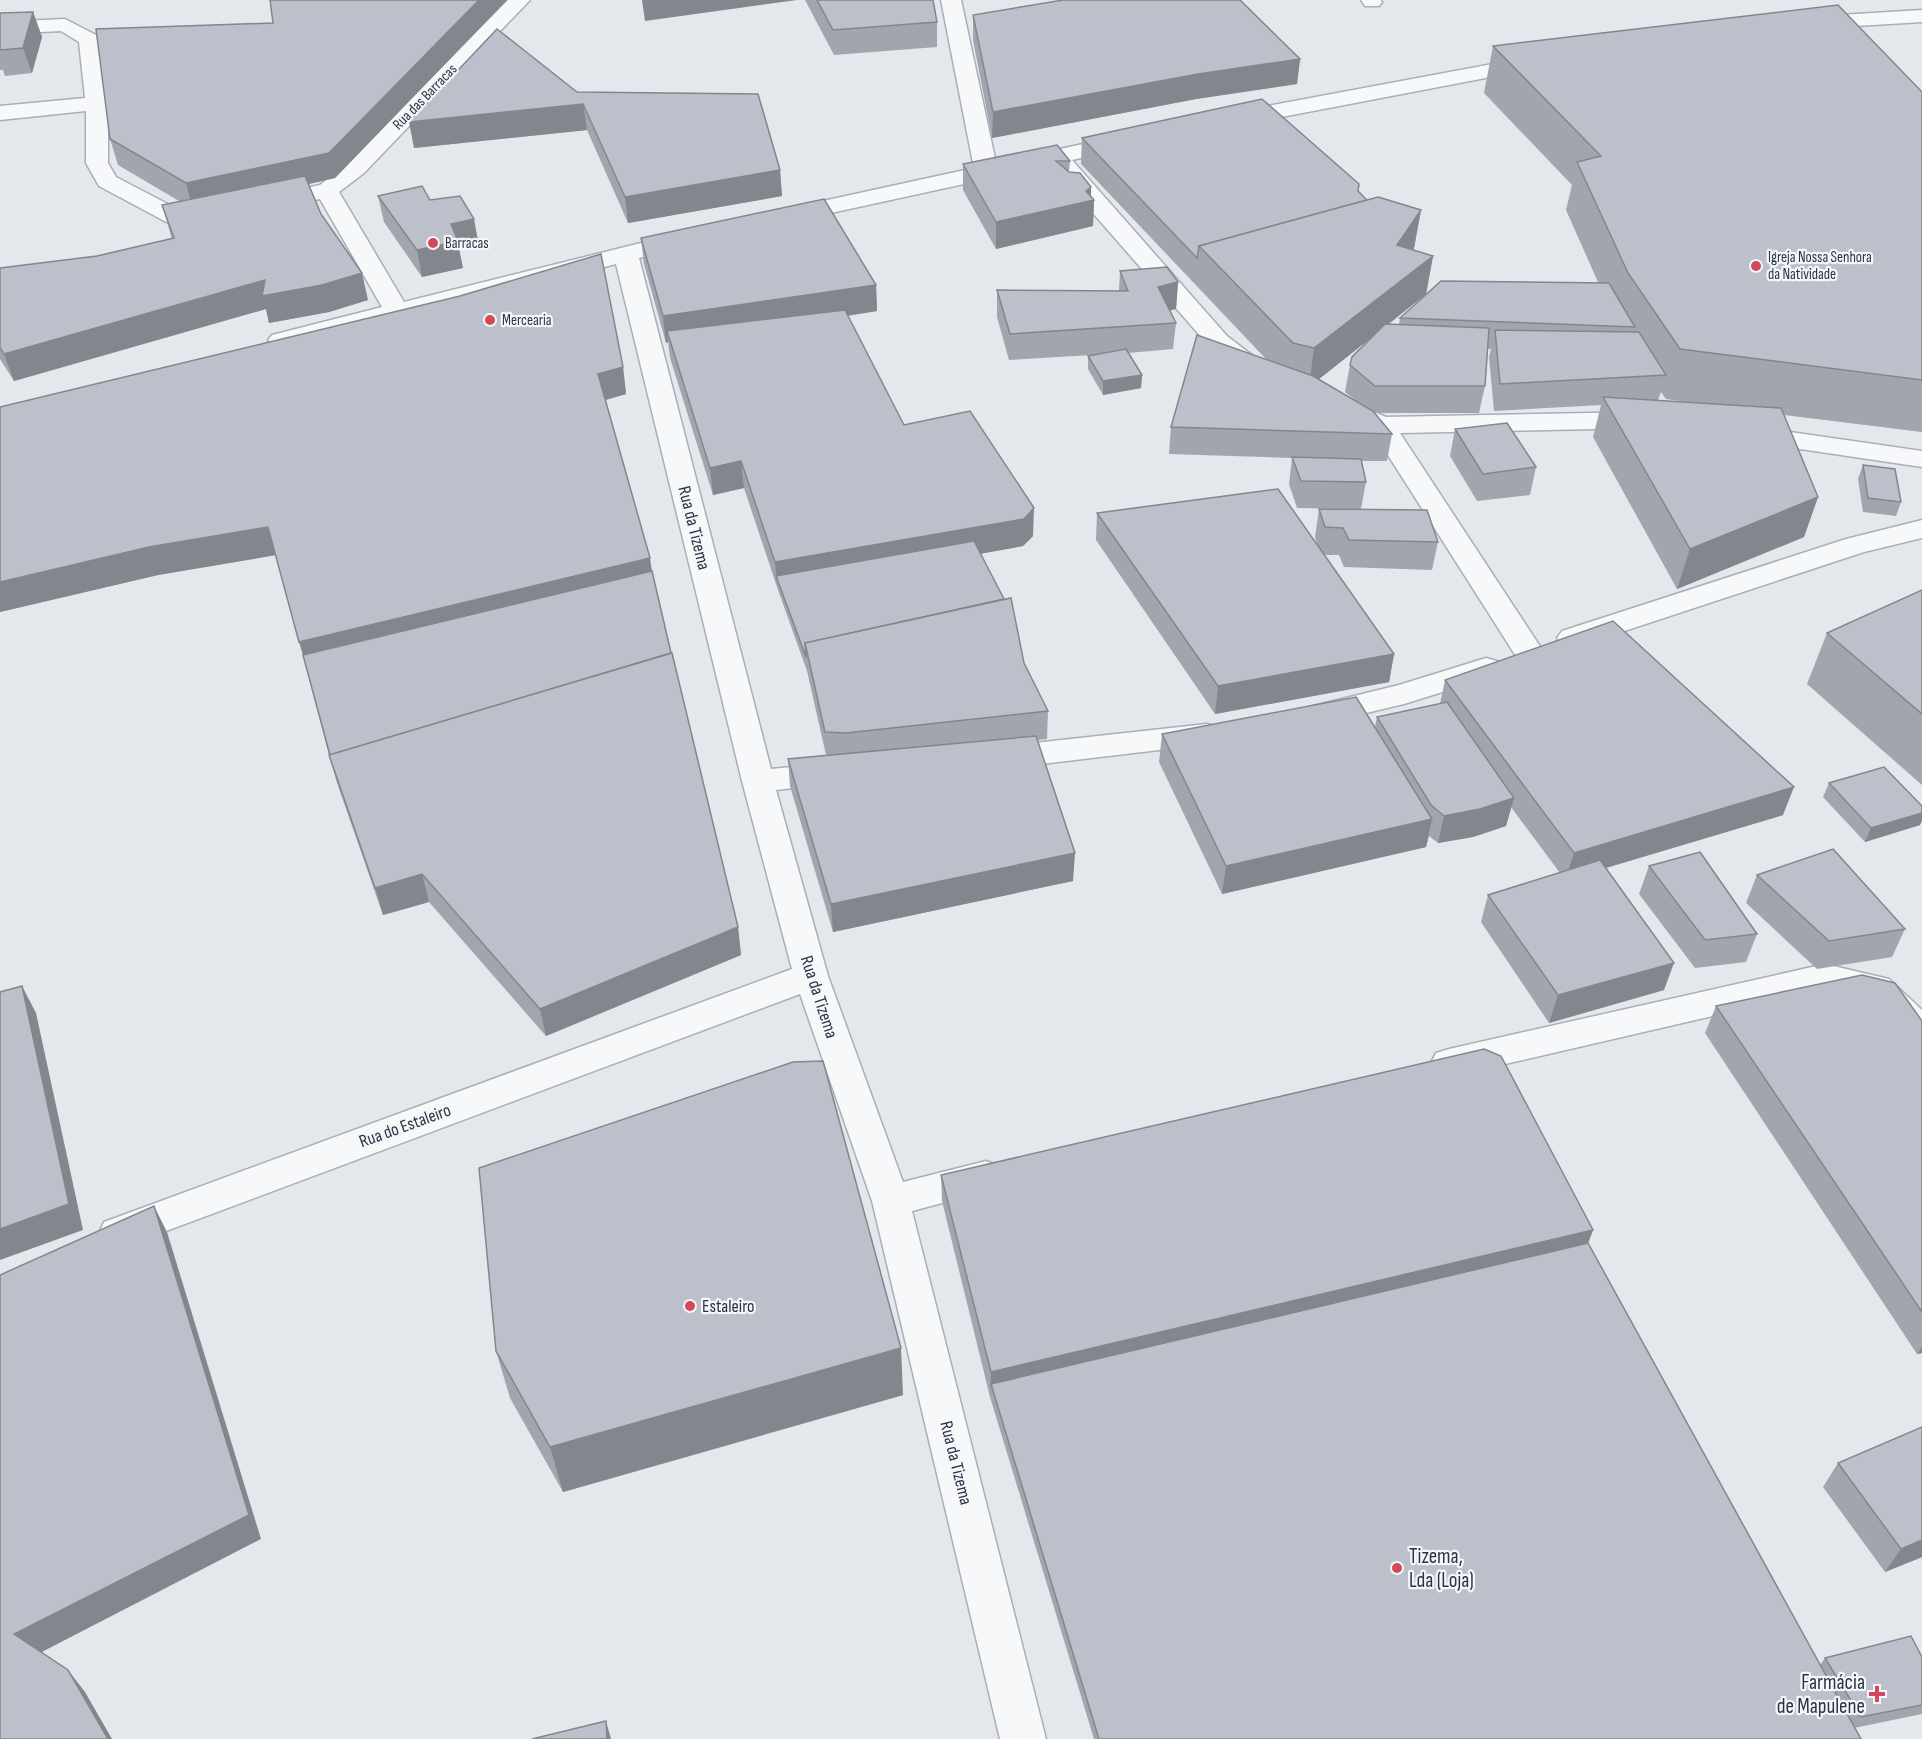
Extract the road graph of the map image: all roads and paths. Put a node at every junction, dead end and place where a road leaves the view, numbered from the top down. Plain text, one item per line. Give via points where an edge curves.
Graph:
1 (520, 0) edge
2 (951, 0) edge
3 (1922, 16) edge
4 (1784, 26) edge
5 (0, 28) edge
6 (1556, 58) edge
7 (97, 103) junction
8 (0, 113) edge
9 (1214, 123) edge
10 (1146, 137) edge
11 (1056, 156) junction
12 (986, 171) junction
13 (327, 190) junction
14 (248, 206) edge
15 (225, 211) edge
16 (765, 221) edge
17 (707, 234) edge
18 (625, 252) junction
19 (396, 309) junction
20 (260, 346) edge
21 (1281, 384) edge
22 (1335, 402) edge
23 (1662, 421) edge
24 (1382, 425) junction
25 (1720, 430) edge
26 (1922, 459) edge
27 (1922, 529) edge
28 (1530, 654) junction
29 (1285, 722) edge
30 (1240, 730) edge
31 (970, 761) edge
32 (864, 771) edge
33 (758, 782) junction
34 (810, 976) junction
35 (1922, 1032) edge
36 (1422, 1069) edge
37 (1018, 1169) edge
38 (891, 1201) junction
39 (89, 1244) edge
40 (1023, 1739) edge

1 - 13 street, Rua das Barracas via 356,168
2 - 12 street
3 - 4 street
5 - 7 street via 65,25 89,39
6 - 9 street
7 - 8 street
7 - 15 street via 97,163 107,181 180,220
10 - 11 street
11 - 12 street
11 - 21 street via 1218,341
12 - 16 street
13 - 14 street
13 - 19 street
17 - 18 street
18 - 19 street
18 - 33 street, Rua da Tizema
19 - 20 street
22 - 24 street
23 - 24 street
24 - 28 street
25 - 26 street
27 - 28 street via 1834,552
28 - 29 street via 1404,694
30 - 31 street
32 - 33 street
33 - 34 street, Rua da Tizema
34 - 38 street, Rua da Tizema
34 - 39 street, Rua do Estaleiro
35 - 36 street via 1876,988 1825,977
37 - 38 street
38 - 40 street, Rua da Tizema

